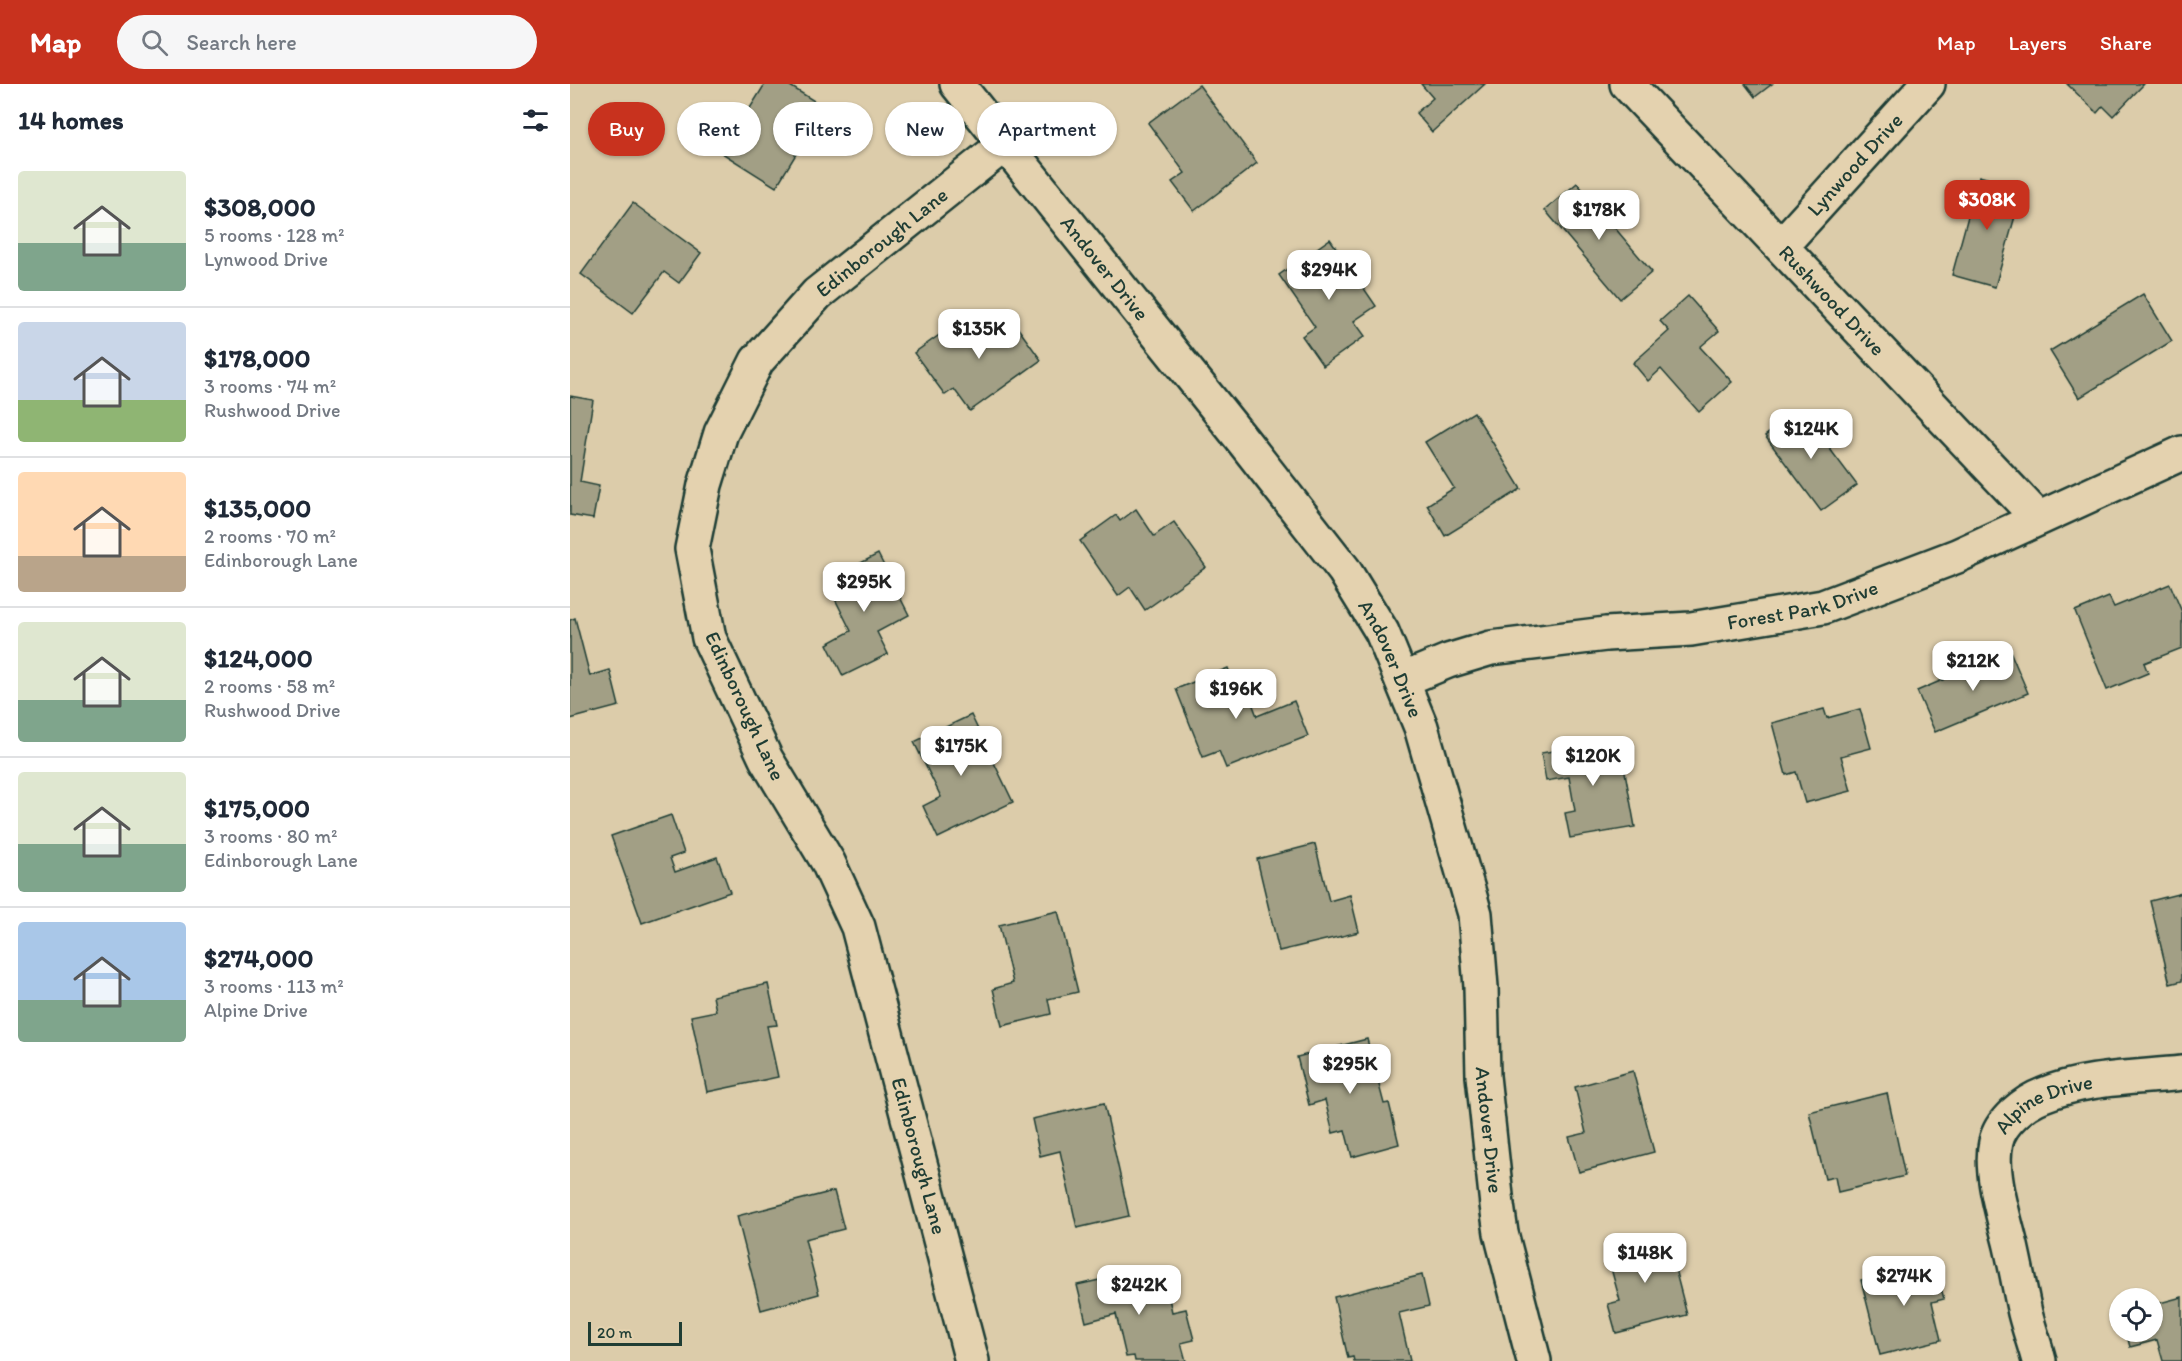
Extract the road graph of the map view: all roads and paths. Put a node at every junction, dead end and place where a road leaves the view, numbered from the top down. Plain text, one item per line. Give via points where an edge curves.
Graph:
1 (957, 84) edge
2 (1627, 84) edge
3 (1928, 84) edge
4 (977, 109) edge
5 (990, 156) edge
6 (1015, 156) edge
7 (1781, 246) junction
8 (2182, 453) edge
9 (2038, 518) junction
10 (1402, 680) junction
11 (2182, 1073) edge
12 (972, 1361) edge
13 (1534, 1361) edge
14 (2039, 1361) edge

1 - 4 street, Andover Drive
2 - 7 street, Rushwood Drive
3 - 7 street, Lynwood Drive
5 - 12 street, Edinborough Lane via 817,294 757,361 721,433 692,549 709,638 766,759 828,862 858,927
6 - 10 street, Andover Drive via 1344,570 1382,632
7 - 9 street, Rushwood Drive
8 - 9 street, Forest Park Drive
9 - 10 street, Forest Park Drive via 1823,607 1692,629 1606,634 1491,648
10 - 13 street, Andover Drive via 1421,727 1474,914 1483,1076 1497,1204
11 - 14 street, Alpine Drive via 2076,1084 2042,1095 2015,1113 1996,1142 1999,1197

